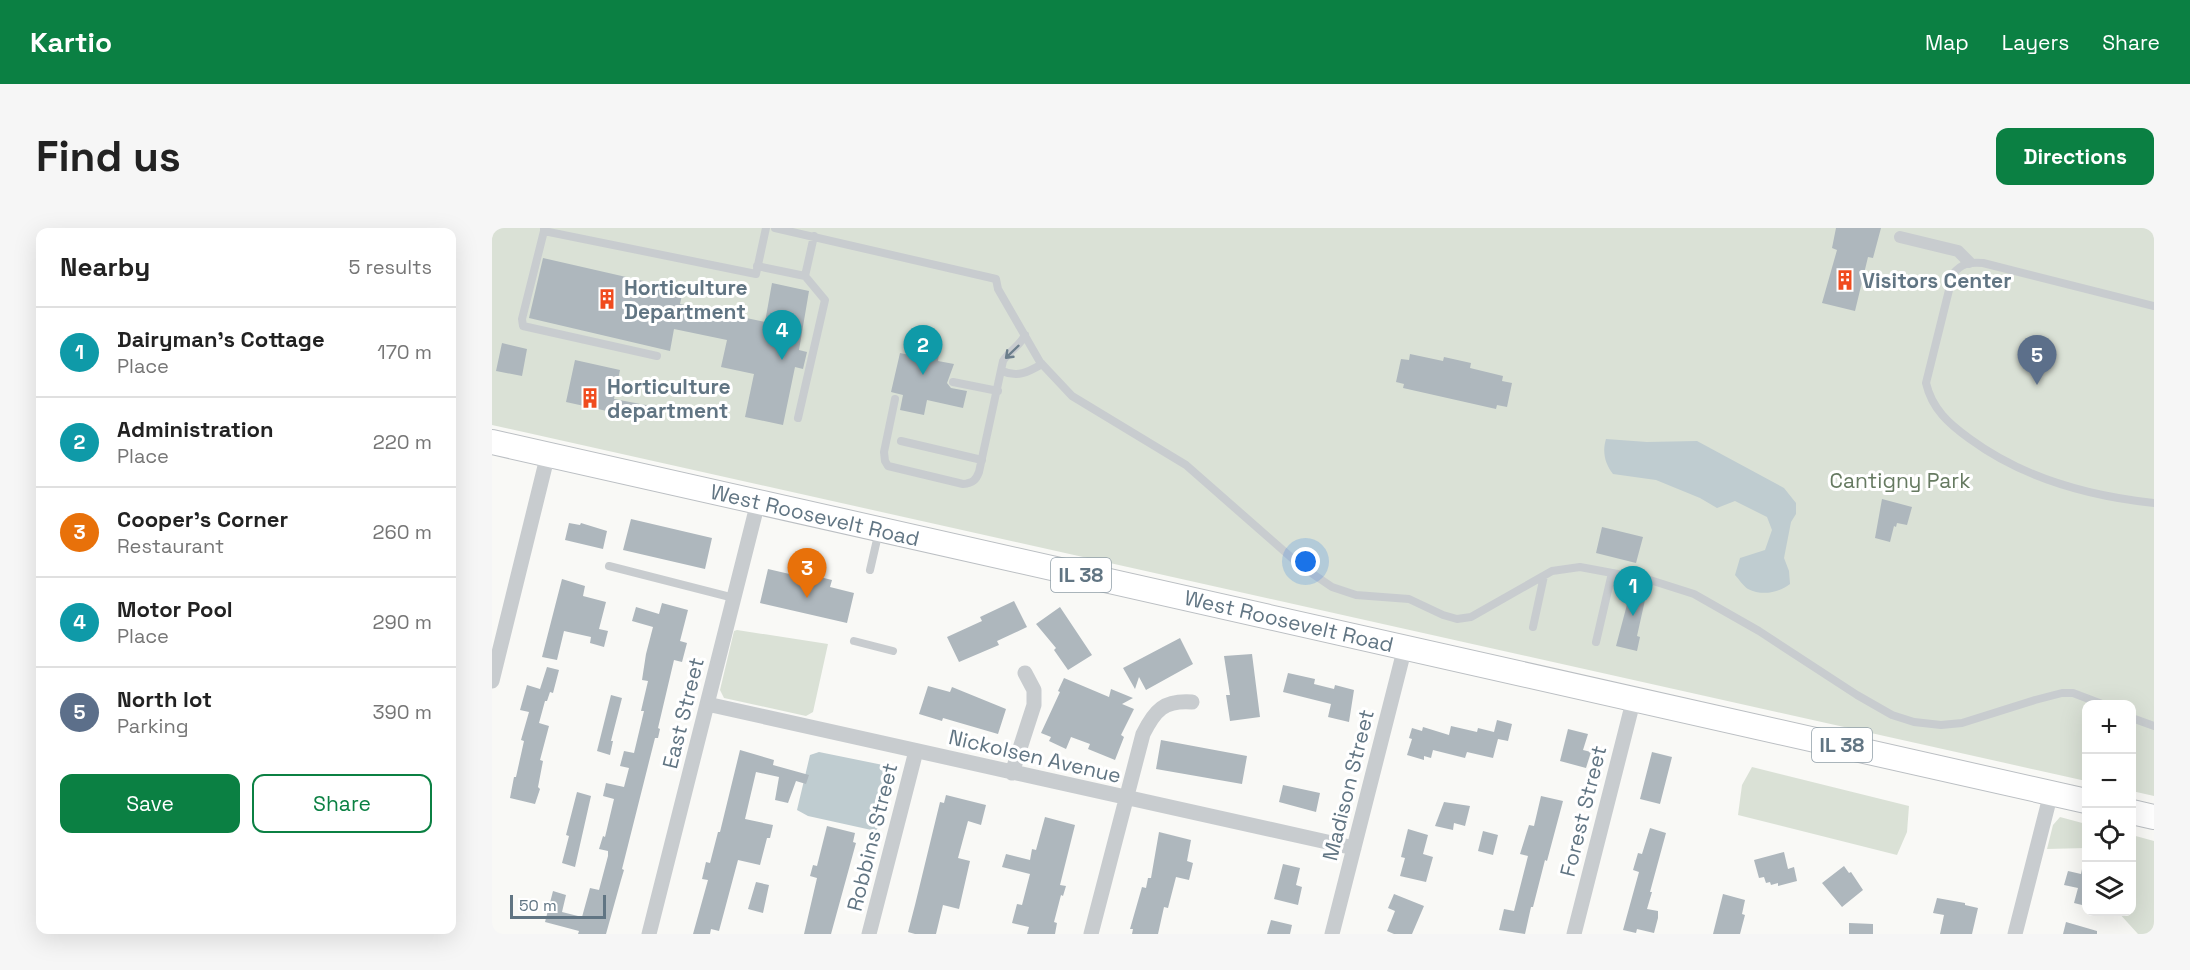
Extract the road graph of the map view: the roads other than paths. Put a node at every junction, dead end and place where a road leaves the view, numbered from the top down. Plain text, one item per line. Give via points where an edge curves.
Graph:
1 (766, 228) edge
2 (775, 228) edge
3 (544, 229) edge
4 (814, 236) junction
5 (1900, 237) dead end
6 (1969, 262) junction
7 (757, 266) junction
8 (805, 276) junction
9 (2154, 306) edge
10 (1025, 335) junction
11 (657, 356) dead end
12 (1042, 364) junction
13 (1002, 371) junction
14 (953, 382) dead end
15 (998, 391) junction
16 (895, 399) dead end
17 (798, 418) dead end
18 (901, 441) dead end
19 (492, 442) edge
20 (548, 454) junction
21 (982, 460) junction
22 (758, 502) junction
23 (2154, 503) edge
24 (879, 530) junction
25 (609, 566) dead end
26 (870, 570) dead end
27 (1612, 573) junction
28 (1544, 576) junction
29 (734, 606) junction
30 (1533, 627) dead end
31 (854, 641) dead end
32 (1596, 642) dead end
33 (1405, 647) junction
34 (893, 651) dead end
35 (1025, 673) dead end
36 (492, 681) edge
37 (1634, 698) junction
38 (2090, 700) edge
39 (1192, 702) dead end
40 (707, 704) junction
41 (2136, 719) edge
42 (2154, 726) edge
43 (916, 751) junction
44 (1012, 772) junction
45 (2051, 793) junction
46 (1125, 798) junction
47 (2082, 800) edge
48 (2136, 813) edge
49 (2154, 817) edge
50 (1354, 848) junction
51 (649, 934) edge
52 (869, 934) edge
53 (1090, 934) edge
54 (1332, 934) edge
55 (1574, 934) edge
56 (2014, 934) edge

1 - 7 lane
2 - 4 lane
3 - 7 lane via 756,274
3 - 11 lane via 523,326
4 - 8 lane
4 - 10 lane via 996,279
5 - 6 street via 1959,251
6 - 9 lane
6 - 23 lane via 1953,274 1926,383 1937,410 1994,457 2033,476
7 - 8 lane
8 - 17 lane via 825,300
10 - 12 lane
10 -> 13 lane via 1007,354
12 - 13 lane via 1016,375
12 - 28 lane via 1085,406 1186,465 1301,566 1332,587 1356,595 1409,599 1457,619 1471,617
13 - 15 lane
14 - 15 lane
15 - 21 lane
16 - 21 lane via 884,452 888,466 963,484 976,480
18 - 21 lane
19 - 20 main road, West Roosevelt Road / IL 38
20 - 22 main road, West Roosevelt Road / IL 38
20 - 36 street
22 - 24 main road, West Roosevelt Road / IL 38
22 - 29 street, East Street
24 - 26 lane
24 - 33 main road, West Roosevelt Road / IL 38
25 - 29 lane
27 - 28 lane via 1580,567
27 - 32 lane
27 - 38 lane via 1694,594 1857,695 1892,715 1914,722 1962,723 2062,693
28 - 30 lane
29 - 40 street, East Street
31 - 34 lane
33 - 37 main road, West Roosevelt Road / IL 38
33 - 50 street, Madison Street
35 - 44 street via 1034,690 1034,705
37 - 45 main road, West Roosevelt Road / IL 38
37 - 55 street, Forest Street
39 - 46 street via 1175,701 1154,713 1143,734
40 - 43 street, Nickolsen Avenue
40 - 51 street, East Street
41 - 42 lane
43 - 44 street, Nickolsen Avenue
43 - 52 street, Robbins Street
44 - 46 street, Nickolsen Avenue
45 - 47 main road, West Roosevelt Road / IL 38
45 - 56 street
46 - 50 street, Nickolsen Avenue
46 - 53 street
48 - 49 main road
50 - 54 street, Madison Street

